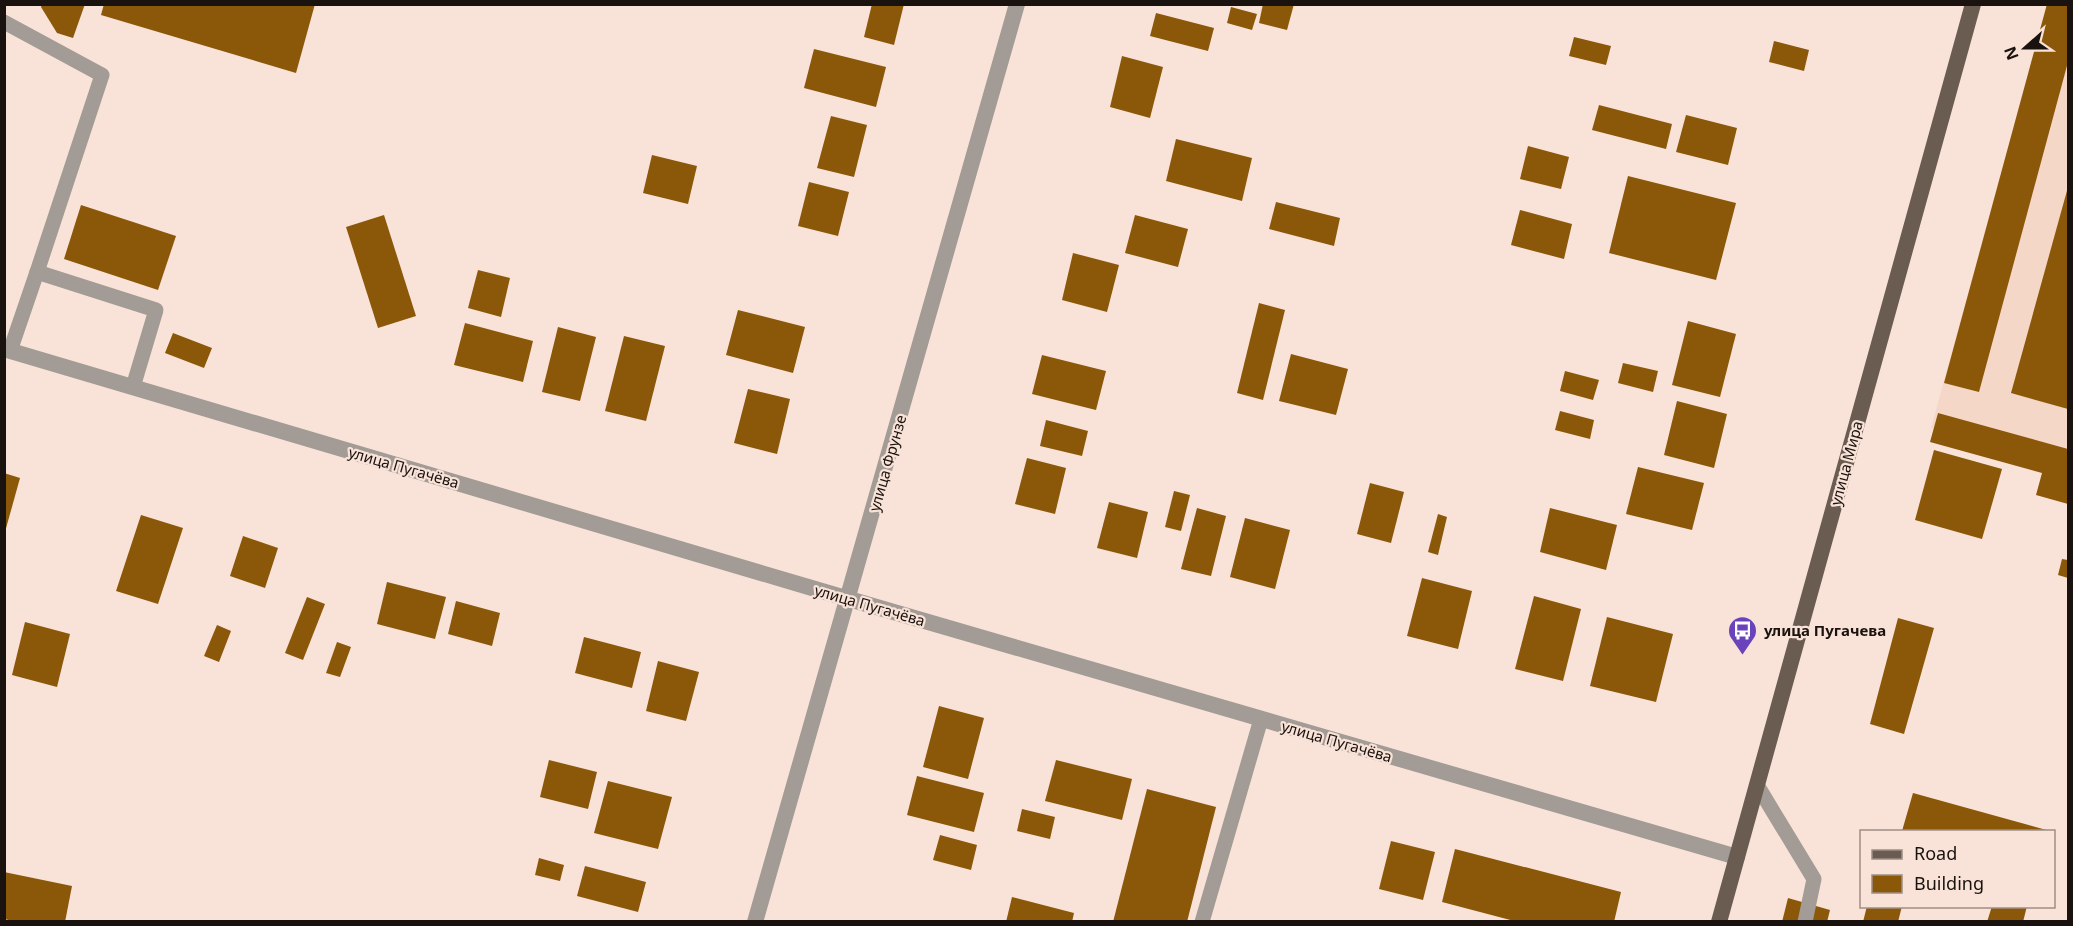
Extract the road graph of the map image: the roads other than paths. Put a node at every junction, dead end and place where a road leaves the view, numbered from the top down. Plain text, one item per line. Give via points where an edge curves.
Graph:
1 (1017, 4) edge
2 (1973, 4) edge
3 (4, 22) edge
4 (37, 272) junction
5 (8, 350) edge
6 (133, 387) junction
7 (849, 599) junction
8 (1261, 719) junction
9 (1757, 785) junction
10 (1737, 857) junction
11 (755, 921) edge
12 (1202, 921) edge
13 (1719, 921) edge
14 (1805, 921) edge

1 - 7 street, улица Фрунзе
2 - 9 main road, улица Мира
3 - 4 lane via 102,75
4 - 5 lane
4 - 6 lane via 156,310
5 - 6 street, улица Пугачёва
6 - 7 street, улица Пугачёва
7 - 8 street, улица Пугачёва
7 - 11 street, улица Фрунзе
8 - 10 street, улица Пугачёва
8 - 12 lane
9 - 10 main road, улица Мира
9 - 14 lane via 1814,879
10 - 13 main road, улица Мира

